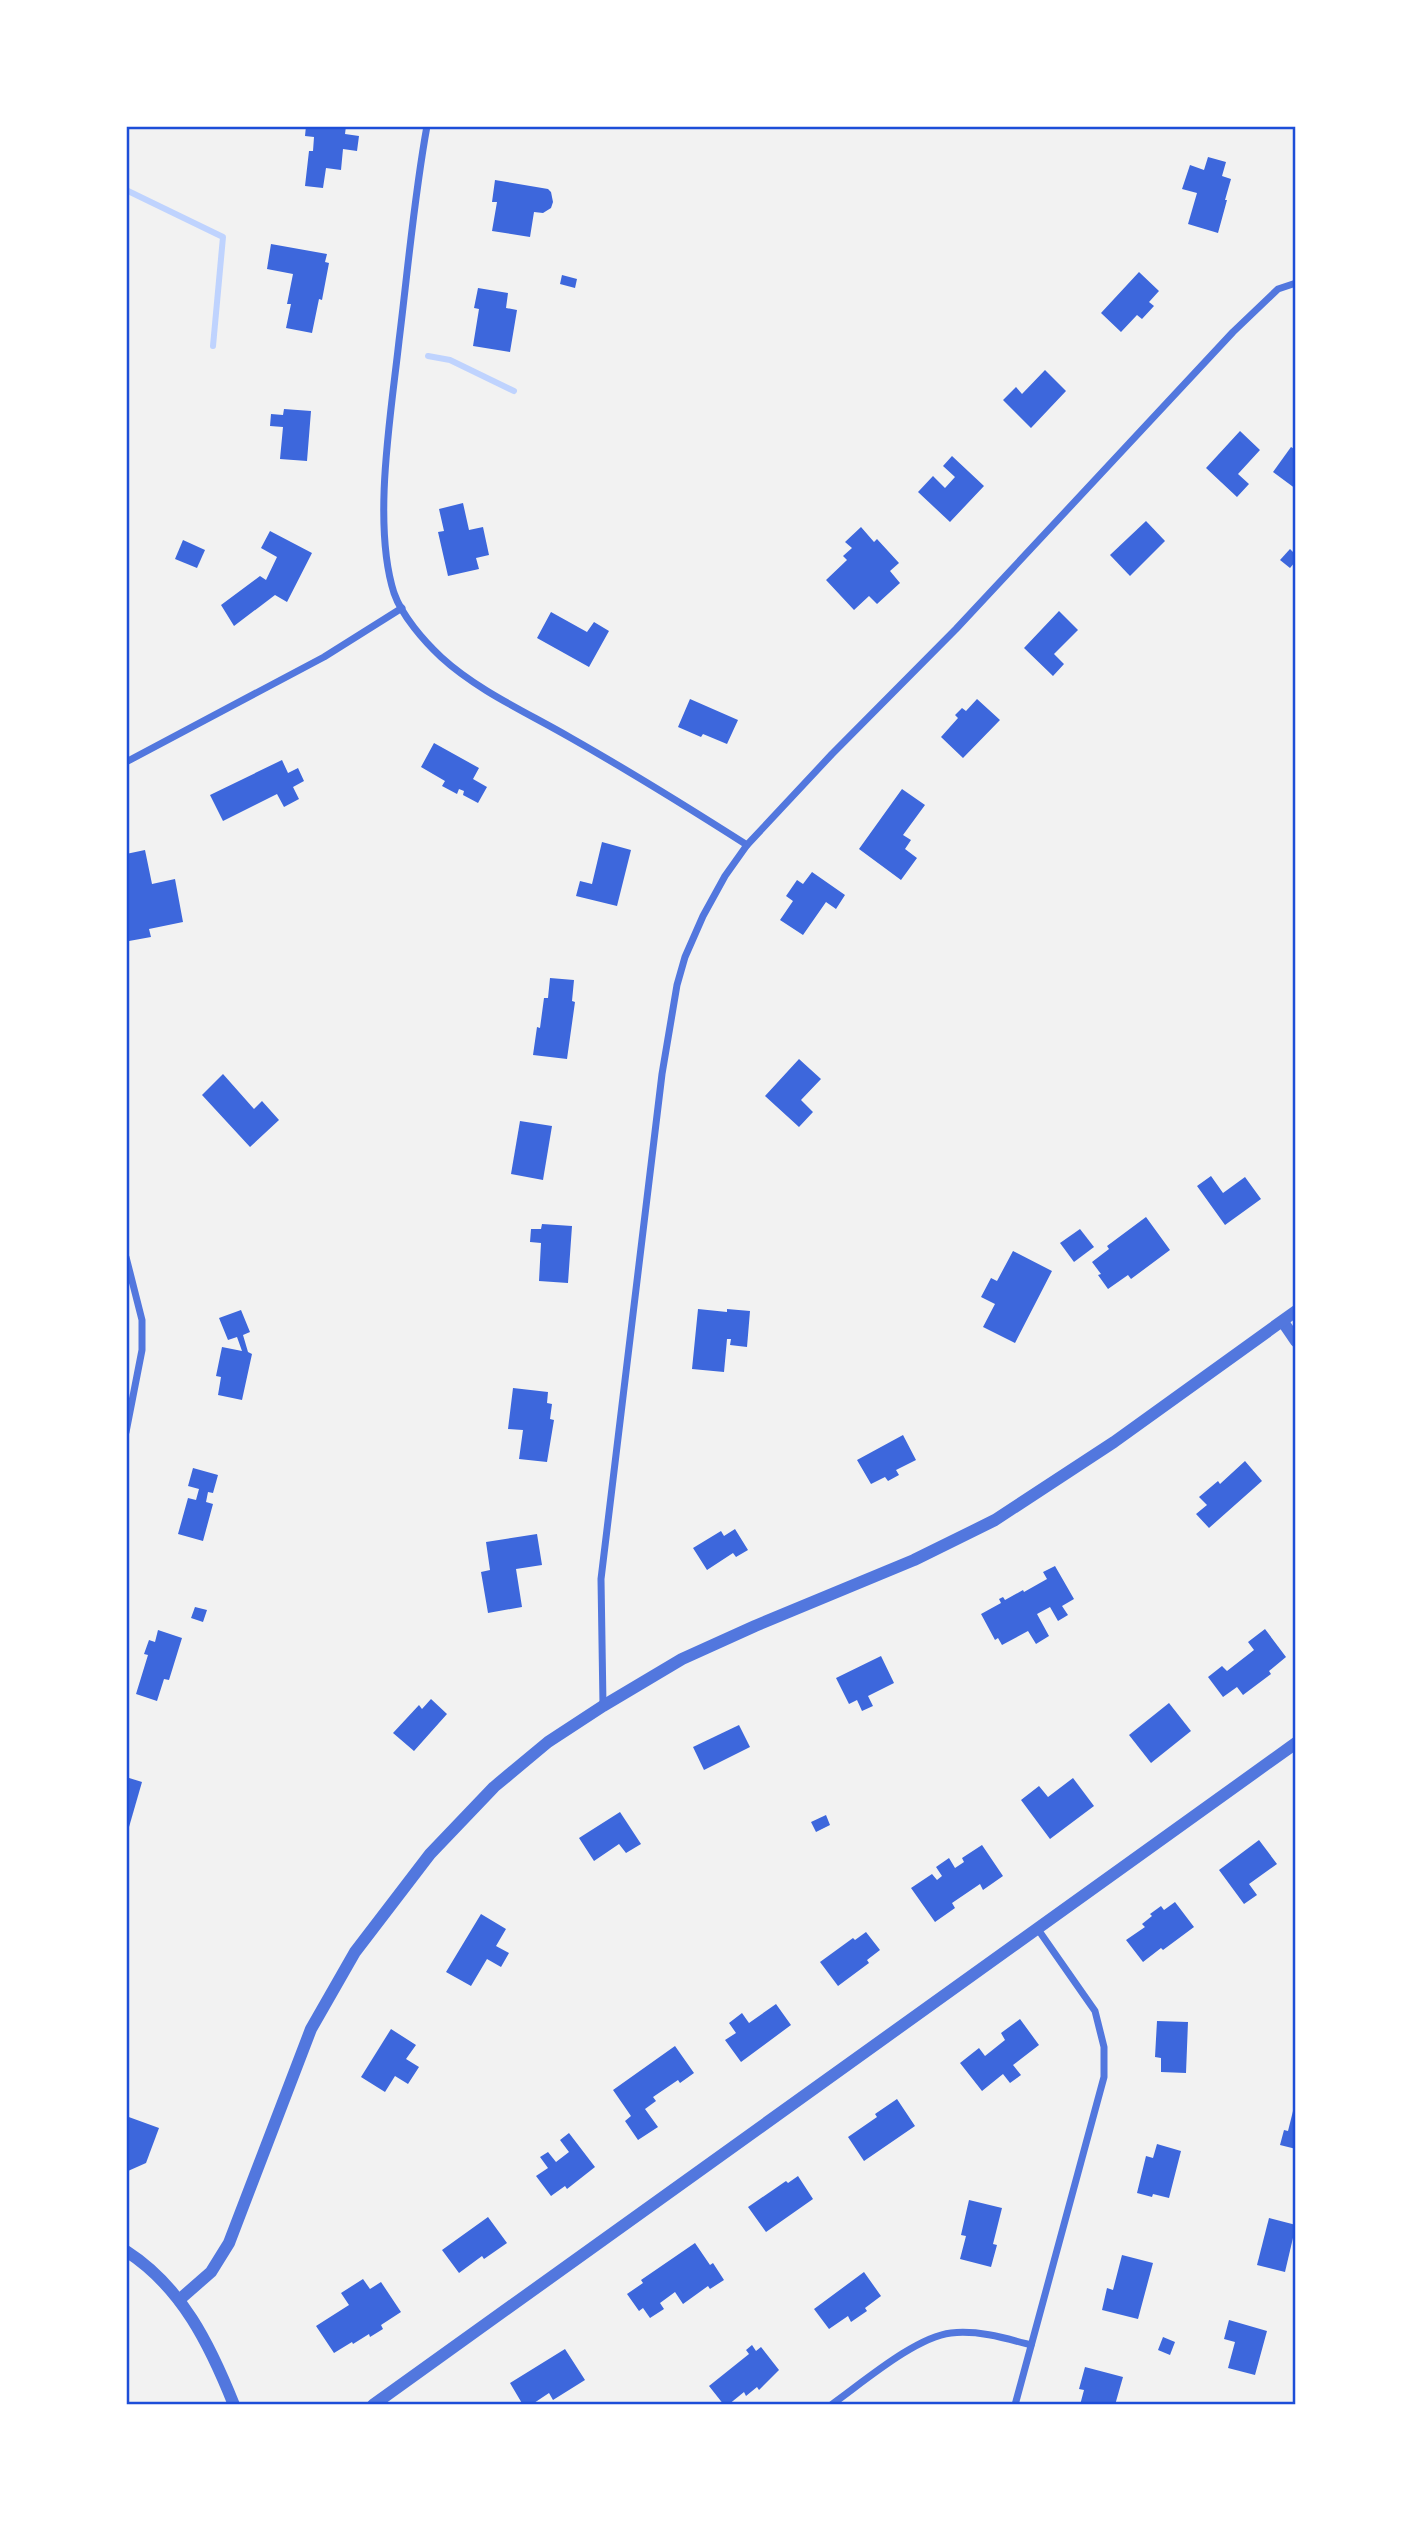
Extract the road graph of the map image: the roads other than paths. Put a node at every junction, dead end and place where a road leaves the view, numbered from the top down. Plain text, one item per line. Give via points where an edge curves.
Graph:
1 (427, 126) edge
2 (1296, 283) edge
3 (402, 608) junction
4 (126, 762) edge
5 (747, 845) junction
6 (126, 1257) edge
7 (1296, 1311) edge
8 (1283, 1322) junction
9 (1296, 1341) edge
10 (126, 1432) edge
11 (603, 1706) junction
12 (1296, 1743) edge
13 (1037, 1928) junction
14 (126, 2251) edge
15 (179, 2300) junction
16 (1031, 2345) junction
17 (234, 2405) edge
18 (373, 2405) edge
19 (831, 2405) edge
20 (1015, 2405) edge

1 - 3 street via 383,509 389,567
2 - 5 street via 1278,289 1233,332
3 - 4 street via 324,657
3 - 5 street via 441,656 470,680
5 - 11 street via 707,908 685,957 662,1074 601,1578
6 - 10 street via 142,1320 142,1340
7 - 8 street
8 - 9 street
8 - 11 street via 995,1520 914,1560 682,1659
11 - 15 street via 548,1742 494,1787 430,1854 355,1952 311,2029 229,2243 211,2272
12 - 13 street
13 - 16 street via 1095,2011 1104,2047 1104,2077
13 - 18 street
14 - 15 street
15 - 17 street via 210,2348
16 - 19 street via 997,2336 949,2333 909,2350
16 - 20 street

